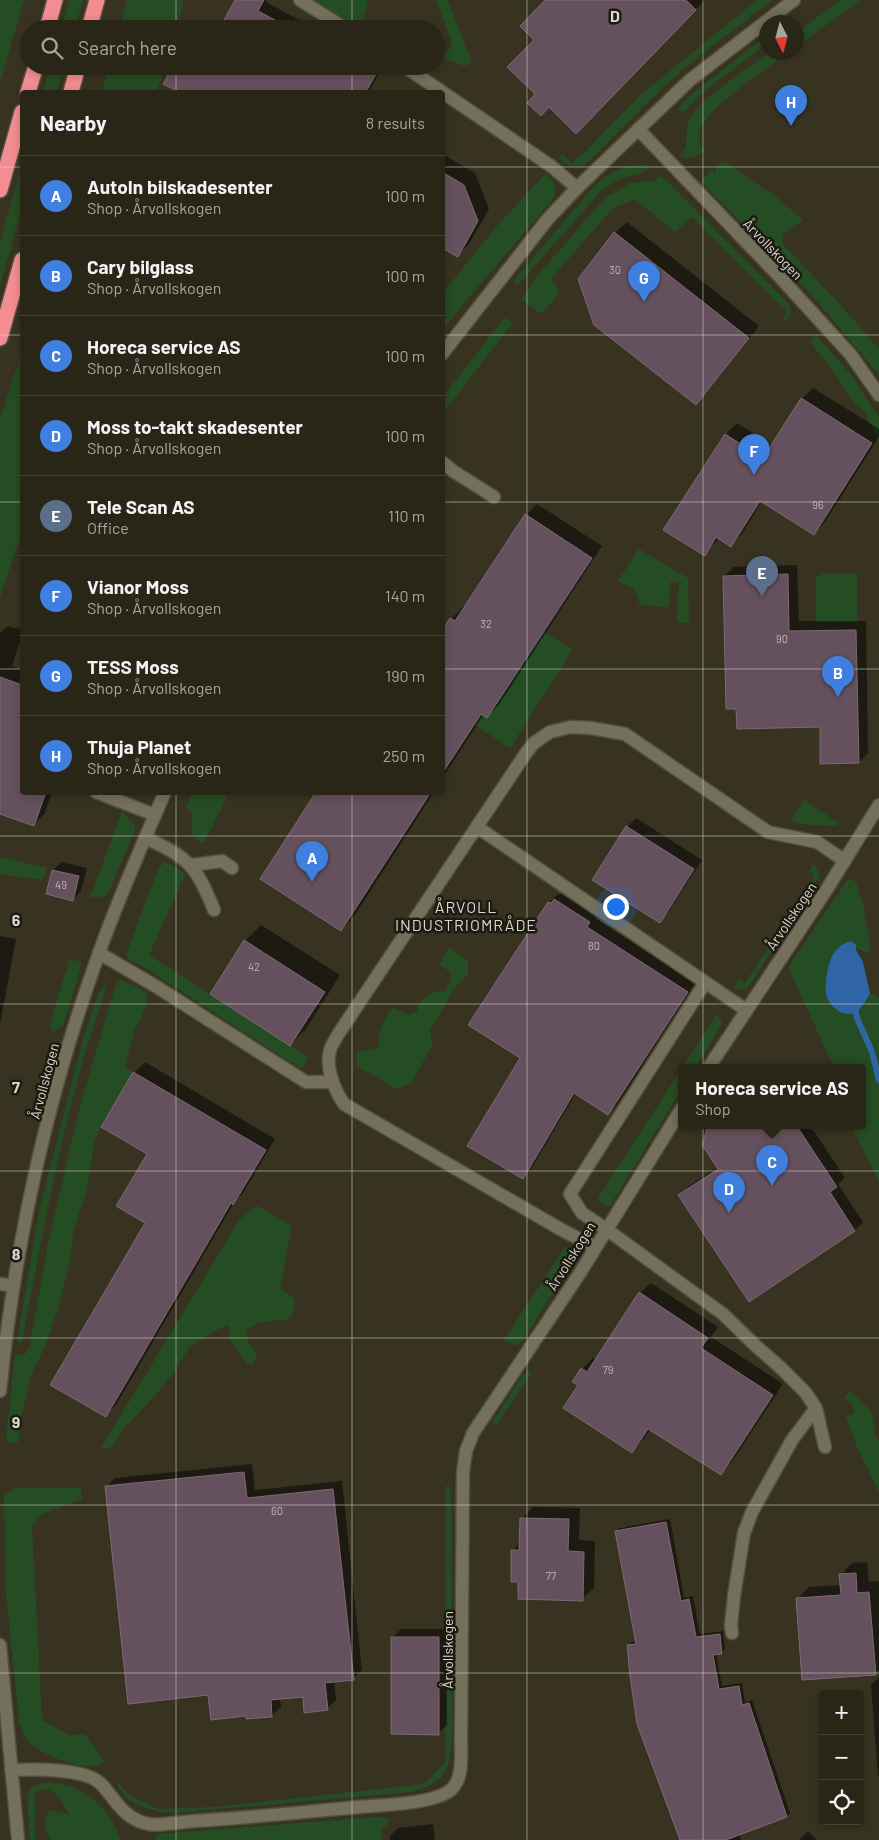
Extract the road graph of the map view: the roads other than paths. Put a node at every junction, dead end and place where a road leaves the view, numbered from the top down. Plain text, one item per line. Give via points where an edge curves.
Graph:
1 (55, 0) edge
2 (104, 0) edge
3 (300, 0) edge
4 (794, 0) edge
5 (95, 7) edge
6 (49, 20) edge
7 (91, 20) edge
8 (332, 20) edge
9 (33, 75) edge
10 (76, 75) edge
11 (417, 75) edge
12 (29, 90) edge
13 (72, 90) edge
14 (440, 90) edge
15 (445, 94) edge
16 (20, 119) edge
17 (638, 129) junction
18 (577, 188) junction
19 (0, 190) edge
20 (20, 267) edge
21 (0, 338) edge
22 (445, 350) edge
23 (879, 395) edge
24 (445, 464) edge
25 (494, 497) dead end
26 (104, 795) edge
27 (164, 795) edge
28 (879, 805) edge
29 (155, 815) junction
30 (476, 827) junction
31 (145, 838) junction
32 (845, 861) junction
33 (192, 865) junction
34 (232, 868) dead end
35 (214, 910) dead end
36 (99, 953) junction
37 (705, 983) junction
38 (746, 1010) junction
39 (711, 1064) edge
40 (332, 1082) junction
41 (678, 1114) edge
42 (606, 1229) junction
43 (595, 1247) junction
44 (0, 1284) edge
45 (14, 1286) junction
46 (0, 1392) edge
47 (816, 1408) junction
48 (825, 1448) dead end
49 (732, 1633) dead end
50 (0, 1645) edge
51 (11, 1770) junction
52 (18, 1840) edge

1 - 6 highway
2 - 5 highway
3 - 8 street
4 - 17 street via 690,80
5 - 7 highway
9 - 12 highway
10 - 13 highway
11 - 14 street
15 - 18 street via 552,166
16 - 19 highway
17 - 18 street
17 - 23 street, Årvollskogen via 851,355
18 - 22 street via 547,220
20 - 21 highway
24 - 25 street
26 - 29 street
27 - 29 street, Årvollskogen
28 - 32 street, Årvollskogen
29 - 31 street, Årvollskogen
30 - 32 street via 534,743 550,732 571,727 591,728 625,734 768,832 817,842
30 - 37 street
30 - 40 street via 330,1049
31 - 33 street via 164,846
31 - 36 street, Årvollskogen
32 - 38 street, Årvollskogen
33 - 34 street via 222,862
33 - 35 street
36 - 40 street via 306,1082
36 - 45 street, Årvollskogen via 58,1082 24,1226
37 - 38 street
37 - 42 street via 570,1194 582,1213
38 - 39 street, Årvollskogen
40 - 43 street via 344,1104
41 - 42 street, Årvollskogen
42 - 43 street, Årvollskogen
42 - 47 street via 723,1314 805,1392
43 - 51 street, Årvollskogen via 473,1433 466,1451 463,1472 460,1770 456,1784 448,1792 402,1803 149,1824 119,1808 99,1782 87,1776
44 - 45 street
45 - 46 street, Årvollskogen
47 - 48 street
47 - 49 street via 792,1440 752,1512 744,1533
50 - 51 street
51 - 52 street

